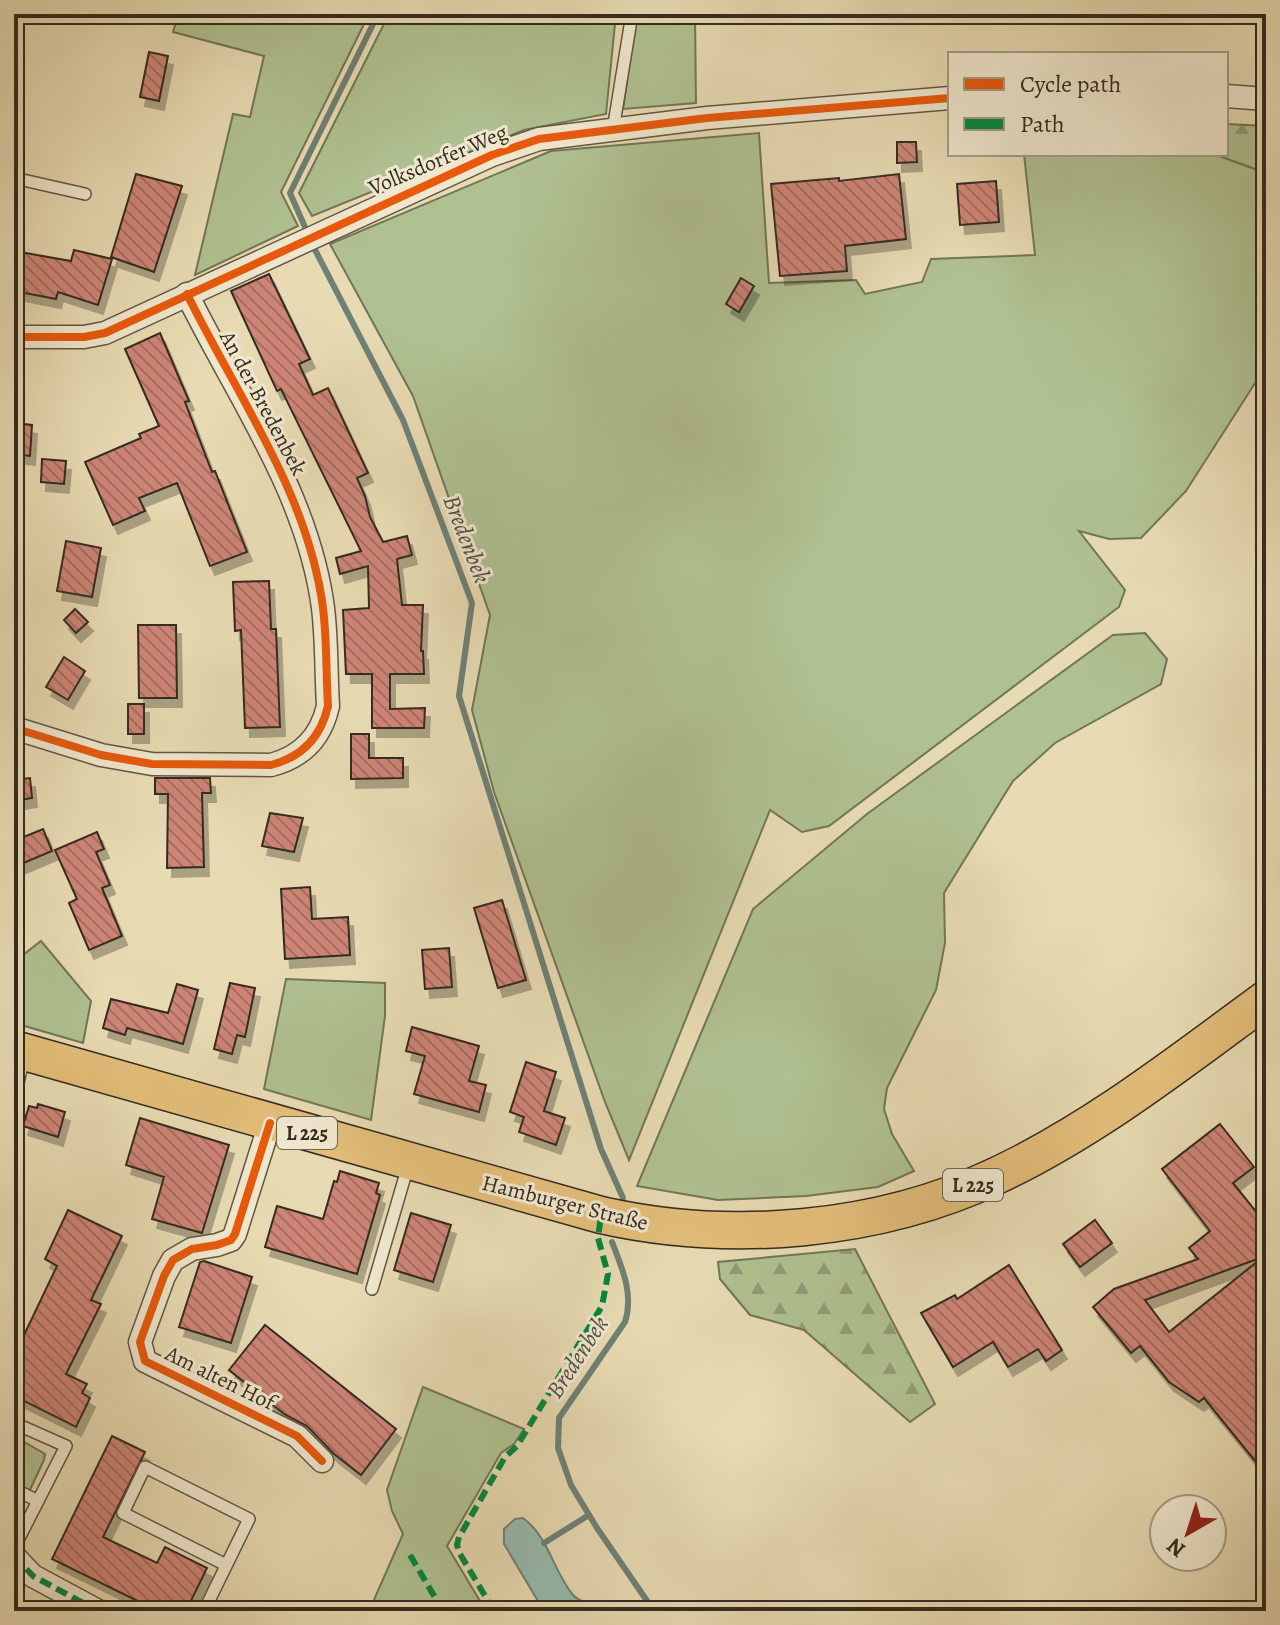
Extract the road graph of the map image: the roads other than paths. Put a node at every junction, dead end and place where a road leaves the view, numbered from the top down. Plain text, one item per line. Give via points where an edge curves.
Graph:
1 (632, 14) edge
2 (1228, 96) edge
3 (948, 98) edge
4 (1266, 99) edge
5 (613, 130) junction
6 (14, 178) edge
7 (85, 194) dead end
8 (187, 294) junction
9 (14, 337) edge
10 (14, 728) edge
11 (1266, 999) edge
12 (19, 1051) edge
13 (14, 1100) edge
14 (270, 1123) junction
15 (409, 1161) junction
16 (372, 1289) dead end
17 (14, 1423) edge
18 (322, 1461) dead end
19 (14, 1489) edge
20 (38, 1501) junction
21 (14, 1548) edge
22 (14, 1556) edge
23 (226, 1565) junction
24 (98, 1611) edge
25 (204, 1611) edge

1 - 5 lane
2 - 4 street
3 - 5 street, Volksdorfer Weg
5 - 8 street, Volksdorfer Weg via 515,145
6 - 7 lane
8 - 9 street, Volksdorfer Weg via 105,333
8 - 10 street, An der Bredenbek via 280,469 301,523 323,610 328,706 324,722 307,747 271,765 152,764 101,755
11 - 15 main road, Hamburger Straße / L 225 via 1102,1116 1033,1157 961,1191 887,1213 799,1227 688,1228 617,1218
12 - 13 lane
12 - 14 main road, Hamburger Straße / L 225
14 - 15 main road, Hamburger Straße / L 225
14 - 18 street, Am alten Hof via 235,1234 173,1260 140,1342 145,1361 297,1436
15 - 16 lane
17 - 20 lane via 66,1446
19 - 20 lane
20 - 21 lane
22 - 24 street via 33,1576
23 - 23 lane via 123,1513 145,1467 249,1519
23 - 25 lane

